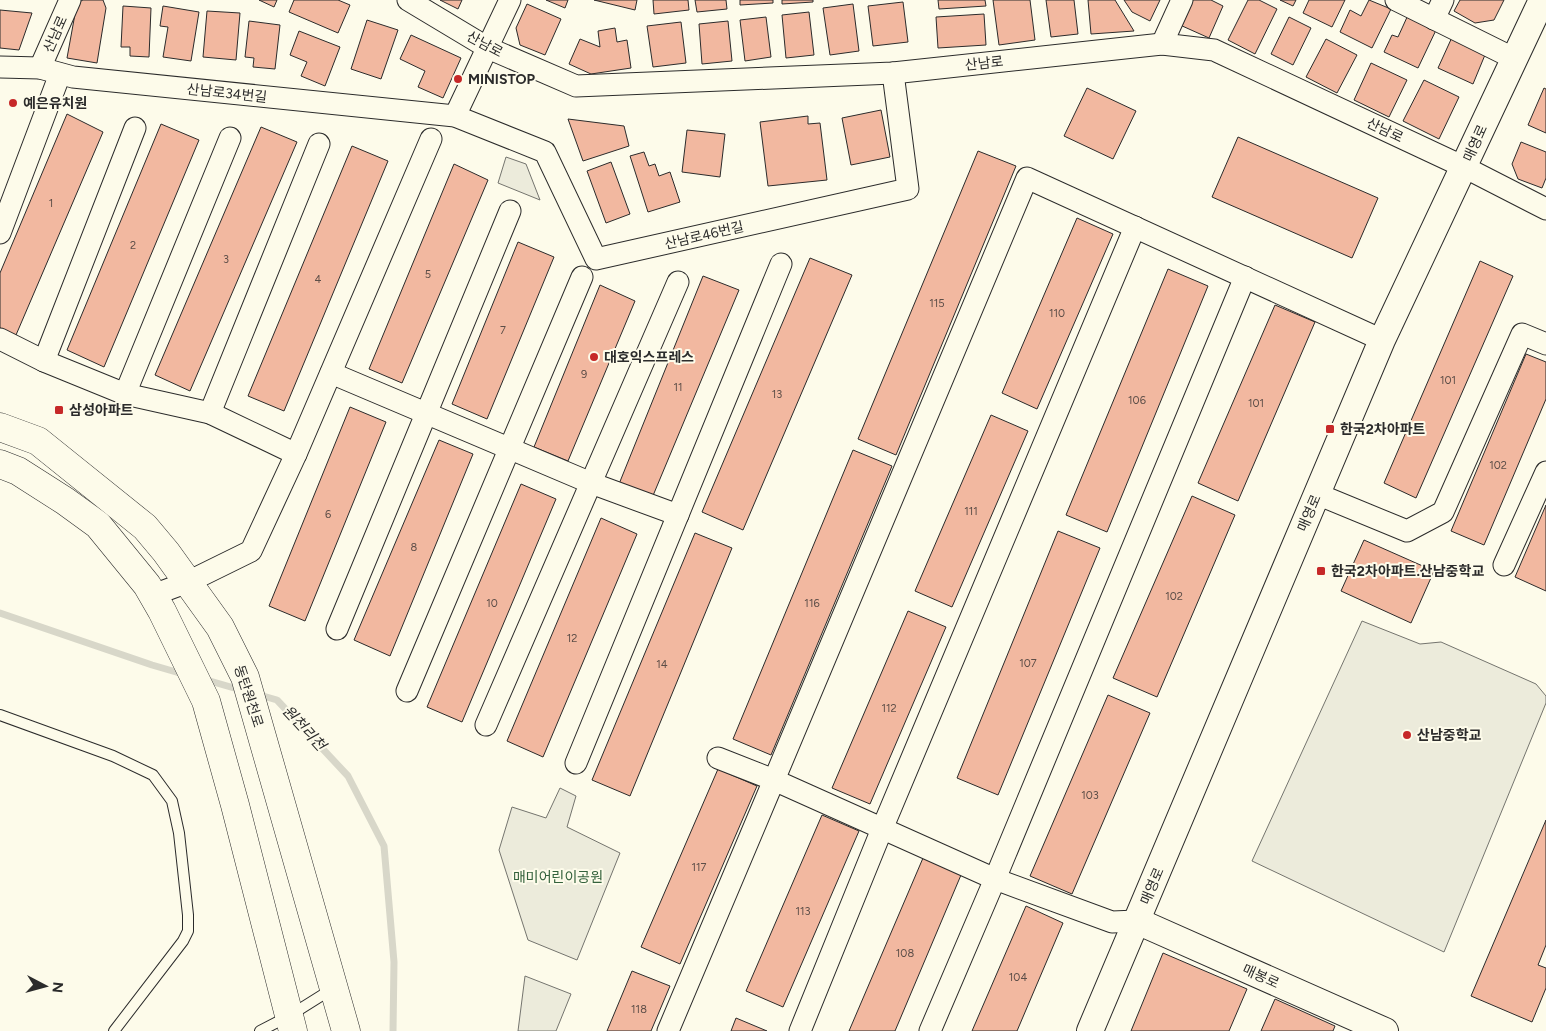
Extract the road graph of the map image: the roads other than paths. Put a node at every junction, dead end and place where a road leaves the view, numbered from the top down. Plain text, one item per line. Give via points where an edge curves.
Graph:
1 (70, 0) edge
2 (408, 0) edge
3 (510, 0) edge
4 (1182, 0) edge
5 (1396, 0) edge
6 (1542, 0) edge
7 (1439, 9) edge
8 (1162, 44) junction
9 (488, 48) junction
10 (1513, 58) junction
11 (0, 67) edge
12 (40, 68) junction
13 (893, 73) junction
14 (60, 74) junction
15 (455, 116) junction
16 (135, 128) dead end
17 (230, 138) dead end
18 (431, 139) dead end
19 (319, 144) dead end
20 (1464, 167) junction
21 (1546, 209) edge
22 (510, 211) dead end
23 (1134, 227) junction
24 (0, 233) edge
25 (781, 264) dead end
26 (582, 277) dead end
27 (1245, 277) junction
28 (678, 282) dead end
29 (0, 339) edge
30 (1382, 340) junction
31 (1546, 344) edge
32 (44, 361) junction
33 (331, 373) junction
34 (125, 394) junction
35 (210, 413) junction
36 (426, 414) junction
37 (0, 427) edge
38 (509, 449) junction
39 (296, 454) junction
40 (0, 464) edge
41 (1546, 472) edge
42 (591, 483) junction
43 (1318, 494) junction
44 (678, 515) junction
45 (1504, 565) dead end
46 (188, 582) junction
47 (157, 603) junction
48 (337, 629) dead end
49 (407, 691) dead end
50 (0, 716) edge
51 (486, 725) dead end
52 (718, 758) dead end
53 (576, 763) dead end
54 (774, 780) junction
55 (882, 829) junction
56 (995, 879) junction
57 (1137, 921) junction
58 (340, 1010) edge
59 (291, 1024) edge
60 (114, 1031) edge
61 (260, 1031) edge
62 (668, 1031) edge
63 (800, 1031) edge
64 (930, 1031) edge
65 (1090, 1031) edge
66 (1385, 1031) edge

1 - 12 street, 산남로
2 - 9 street, 산남로
3 - 9 street
4 - 8 street
5 - 7 street
6 - 10 street, 매영로
7 - 10 street
8 - 13 street, 산남로
8 - 20 street, 산남로 via 1214,50
9 - 13 street, 산남로 via 576,86
9 - 15 street
10 - 20 street, 매영로
11 - 12 street, 산남로34번길
12 - 14 street, 산남로34번길
13 - 15 street, 산남로46번길 via 908,189 596,259 545,152
14 - 15 street, 산남로34번길
14 - 24 street
16 - 32 street
17 - 34 street
18 - 33 street
19 - 35 street
20 - 21 street, 산남로
20 - 30 street, 매영로
22 - 36 street
23 - 27 street
23 - 54 street via 1027,178
23 - 55 street
25 - 44 street
26 - 38 street
27 - 30 street
27 - 56 street
28 - 42 street
29 - 32 street
30 - 43 street, 매영로
31 - 43 street via 1522,334 1443,512 1407,531
32 - 34 street
33 - 36 street
33 - 39 street
34 - 35 street
35 - 39 street
36 - 38 street
36 - 48 street
37 - 46 main road, 동탄원천로 via 38,441 145,527
38 - 42 street
38 - 49 street
39 - 46 street via 251,551
40 - 47 main road via 18,471 98,525 147,585
41 - 45 street
42 - 44 street
42 - 51 street
43 - 57 street, 매영로
44 - 53 street
46 - 47 street
46 - 58 main road, 동탄원천로 via 220,626 246,677
47 - 59 main road via 206,701
50 - 60 lane via 113,756 153,775 172,801 179,833 188,931
52 - 54 street
54 - 55 street
54 - 62 street
55 - 56 street
55 - 63 street
56 - 57 street via 1112,922
56 - 64 street
57 - 65 street, 매영로
57 - 66 street, 매봉로
58 - 59 lane
59 - 61 lane

